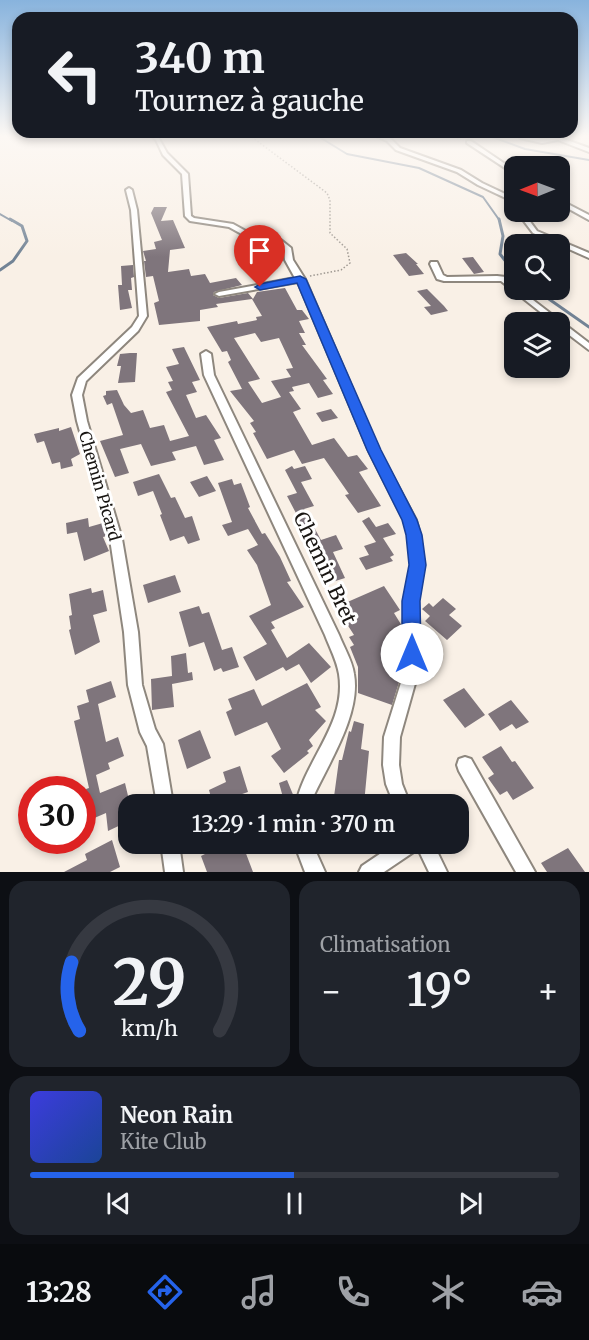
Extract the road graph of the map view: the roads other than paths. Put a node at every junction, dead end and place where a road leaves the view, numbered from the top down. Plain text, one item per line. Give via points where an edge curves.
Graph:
1 (185, 176) edge
2 (467, 176) edge
3 (129, 190) dead end
4 (504, 195) edge
5 (570, 208) edge
6 (589, 218) edge
7 (528, 222) edge
8 (589, 256) edge
9 (434, 264) dead end
10 (300, 279) junction
11 (504, 280) edge
12 (219, 294) dead end
13 (529, 300) edge
14 (545, 312) edge
15 (570, 332) edge
16 (589, 347) edge
17 (206, 354) dead end
18 (465, 765) dead end
19 (163, 794) edge
20 (306, 794) edge
21 (398, 794) edge
22 (172, 854) edge
23 (307, 854) edge
24 (395, 854) edge
25 (429, 854) edge
26 (174, 872) edge
27 (316, 872) edge
28 (368, 872) edge
29 (438, 872) edge
30 (526, 872) edge

1 - 10 street via 188,216 192,220 227,223 252,237 284,245
2 - 4 street
3 - 19 street, Chemin Picard via 143,316 135,329 81,380 77,395 116,539 135,685 155,744
5 - 6 street
7 - 8 street via 535,232
9 - 11 street via 440,277 447,279
10 - 12 street
10 - 21 street via 414,535 418,565 411,601 411,673 392,737 391,765
13 - 14 street
15 - 16 street
17 - 20 street, Chemin Bret via 209,375 332,635 347,676 341,720
18 - 30 street
22 - 26 street
23 - 27 street
24 - 28 street
25 - 29 street

